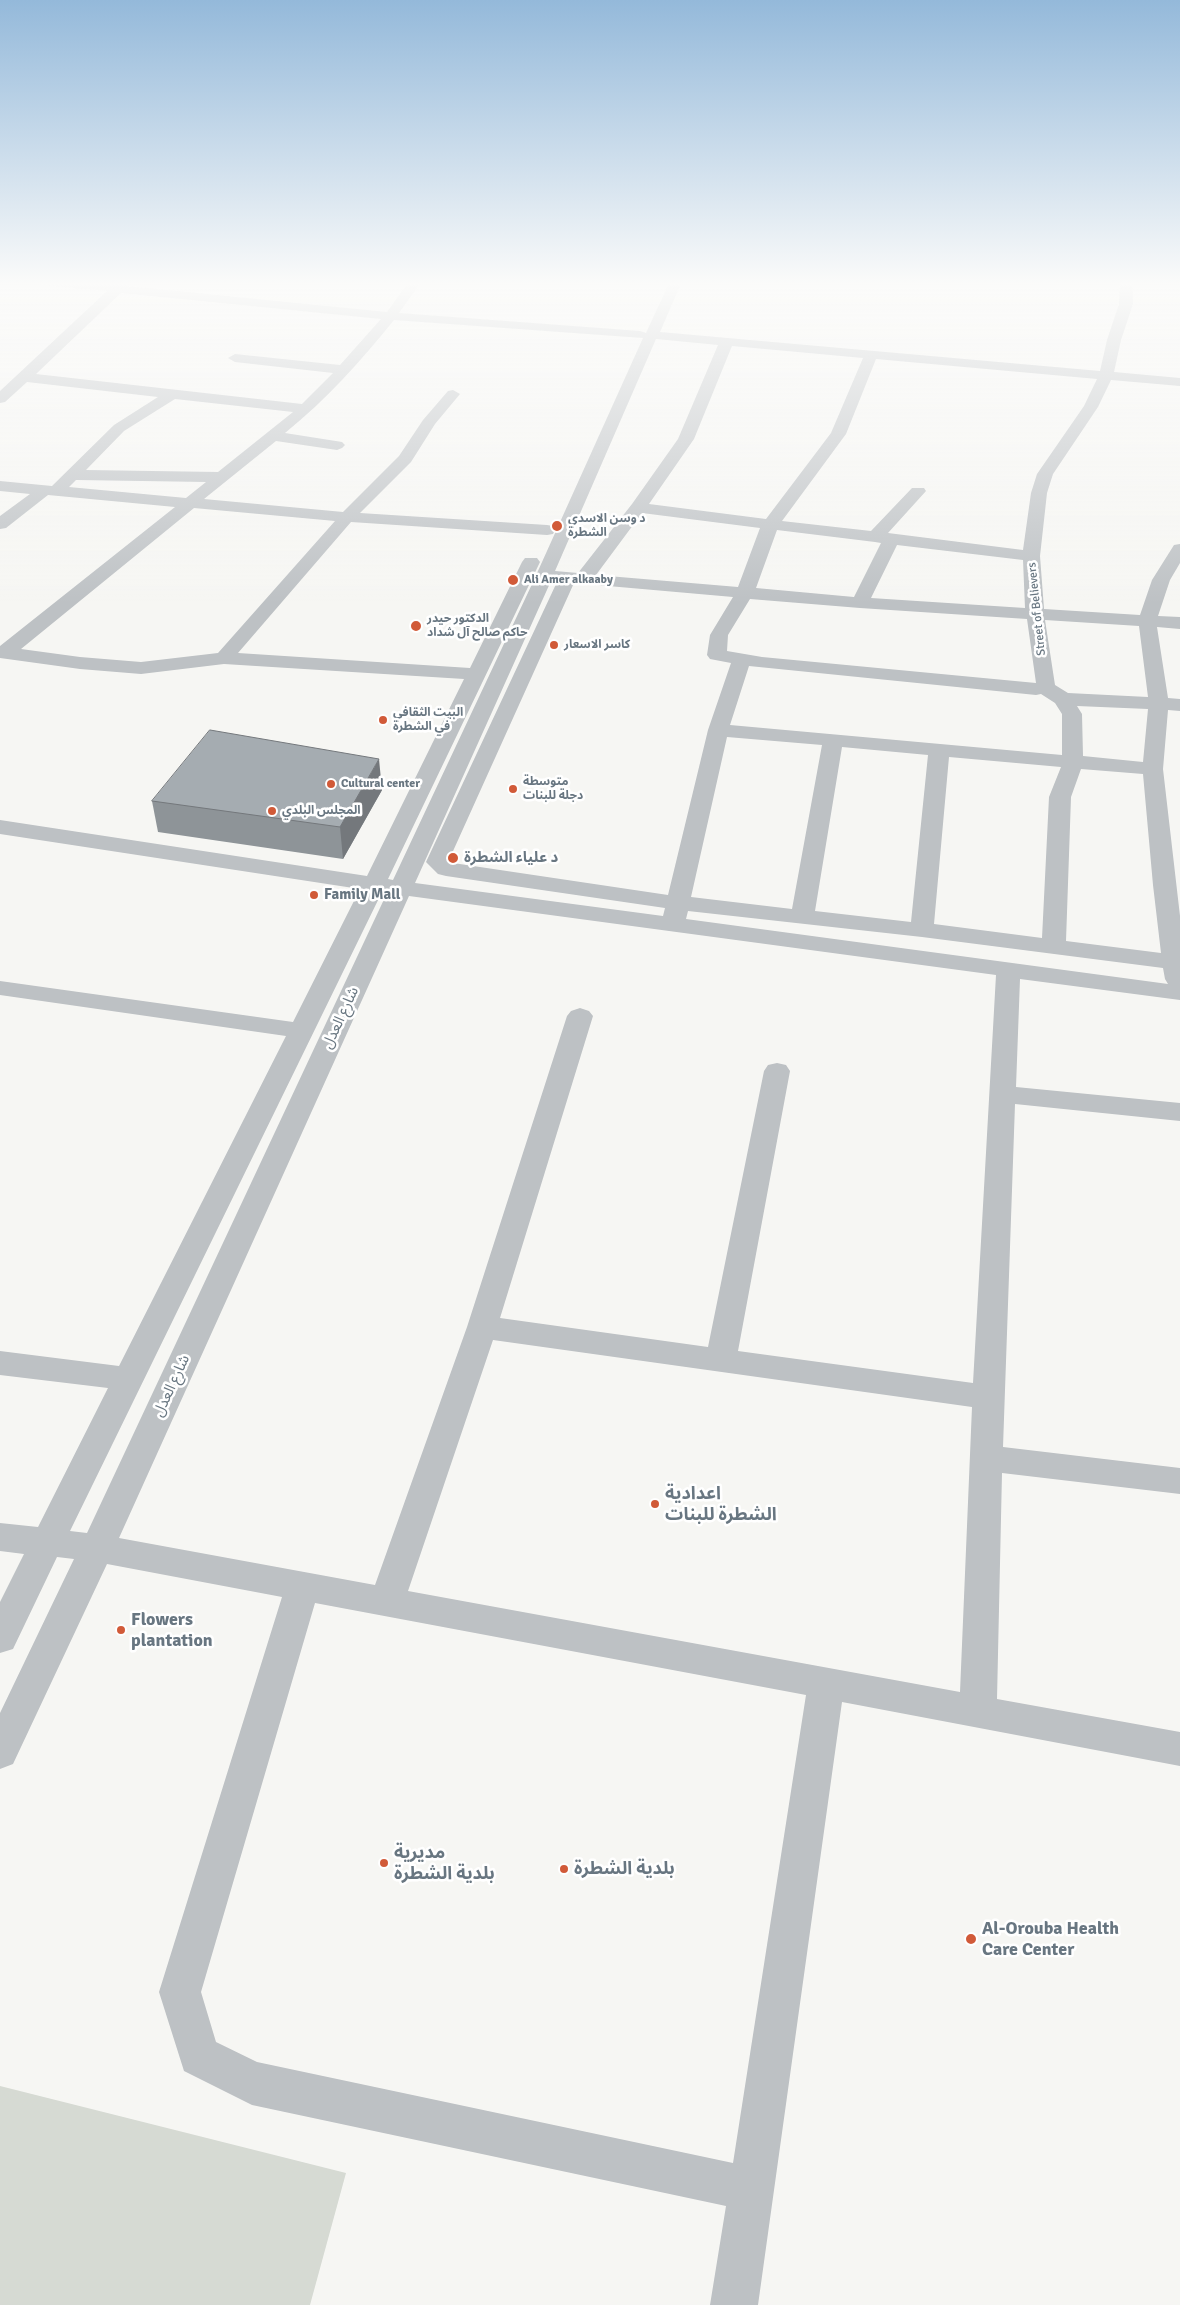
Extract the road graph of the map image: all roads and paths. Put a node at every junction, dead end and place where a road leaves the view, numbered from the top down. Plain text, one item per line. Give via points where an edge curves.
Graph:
1 (11, 389) edge
2 (132, 389) edge
3 (326, 389) edge
4 (619, 389) edge
5 (624, 389) edge
6 (707, 389) edge
7 (858, 389) edge
8 (1100, 389) edge
9 (174, 393) junction
10 (453, 394) dead end
11 (0, 399) edge
12 (306, 409) junction
13 (273, 436) junction
14 (337, 445) dead end
15 (72, 475) junction
16 (223, 477) junction
17 (0, 486) edge
18 (50, 491) junction
19 (918, 491) dead end
20 (191, 503) junction
21 (638, 508) junction
22 (347, 517) junction
23 (0, 524) edge
24 (770, 525) junction
25 (547, 530) junction
26 (883, 538) junction
27 (1180, 549) edge
28 (1032, 556) junction
29 (565, 577) junction
30 (745, 593) junction
31 (860, 603) junction
32 (1035, 614) junction
33 (1147, 620) junction
34 (1180, 623) edge
35 (3, 652) edge
36 (224, 658) junction
37 (742, 660) junction
38 (476, 674) junction
39 (1044, 687) junction
40 (1063, 699) junction
41 (1170, 704) edge
42 (718, 730) junction
43 (833, 741) junction
44 (940, 750) junction
45 (1073, 762) junction
46 (1154, 769) junction
47 (0, 827) edge
48 (375, 882) junction
49 (1172, 886) edge
50 (401, 888) junction
51 (675, 914) junction
52 (802, 917) junction
53 (922, 930) junction
54 (1054, 947) junction
55 (1174, 962) junction
56 (1008, 970) junction
57 (0, 988) edge
58 (1179, 993) edge
59 (580, 1016) dead end
60 (301, 1031) junction
61 (777, 1071) dead end
62 (1002, 1094) junction
63 (1180, 1112) edge
64 (482, 1327) junction
65 (721, 1360) junction
66 (0, 1363) edge
67 (128, 1379) junction
68 (988, 1397) junction
69 (987, 1458) junction
70 (1180, 1481) edge
71 (0, 1536) edge
72 (46, 1542) junction
73 (98, 1548) junction
74 (303, 1585) junction
75 (388, 1601) junction
76 (0, 1638) edge
77 (826, 1682) junction
78 (978, 1711) junction
79 (1180, 1749) edge
80 (0, 1752) edge
81 (750, 2189) junction
82 (734, 2305) edge

1 - 11 street
2 - 9 street
3 - 12 street
4 - 25 street, شارع العدل
5 - 29 street, شارع العدل via 583,486
6 - 21 street via 686,439
7 - 24 street via 838,434
8 - 28 street, Street of Believers via 1091,407 1045,474 1039,493
9 - 12 street
9 - 15 street via 120,428
10 - 22 street via 428,423 405,459
12 - 13 street
13 - 14 street
13 - 16 street
15 - 16 street
15 - 18 street
16 - 20 street
17 - 18 street
18 - 20 street
18 - 23 street
19 - 26 street
20 - 22 street
20 - 35 street
21 - 24 street
21 - 29 street
22 - 25 street
22 - 36 street
24 - 26 street
24 - 30 street
25 - 38 street, شارع العدل
26 - 28 street
26 - 31 street
27 - 33 street via 1161,580
28 - 32 street, Street of Believers
29 - 30 street
29 - 50 street, شارع العدل
29 - 51 street via 437,862 446,869
30 - 31 street
30 - 37 street via 720,635 717,655
31 - 32 street
32 - 33 street
32 - 39 street, Street of Believers
33 - 34 street
33 - 41 street
35 - 36 street via 140,668
36 - 38 street
37 - 39 street via 1036,689
37 - 42 street
38 - 48 street, شارع العدل
39 - 40 street
40 - 41 street
40 - 45 street via 1072,714
41 - 46 street
42 - 43 street
42 - 51 street
43 - 44 street
43 - 52 street
44 - 45 street
44 - 53 street
45 - 46 street
45 - 54 street via 1060,797
46 - 49 street
47 - 48 street
48 - 50 street
48 - 60 street, شارع العدل
49 - 55 street
50 - 51 street
50 - 73 street, شارع العدل
51 - 52 street
51 - 56 street
52 - 53 street
53 - 54 street
54 - 55 street
55 - 58 street
56 - 58 street
56 - 62 street
57 - 60 street
59 - 64 street
60 - 67 street, شارع العدل
61 - 65 street
62 - 63 street
62 - 68 street
64 - 65 street
64 - 75 street
65 - 68 street
66 - 67 street
67 - 72 street, شارع العدل
68 - 69 street
69 - 70 street
69 - 78 street
71 - 72 street
72 - 73 street
72 - 76 street, شارع العدل
73 - 74 street
73 - 80 street, شارع العدل
74 - 75 street
74 - 81 street via 180,1992 199,2056 252,2083
75 - 77 street
77 - 78 street
77 - 81 street
78 - 79 street
81 - 82 street

